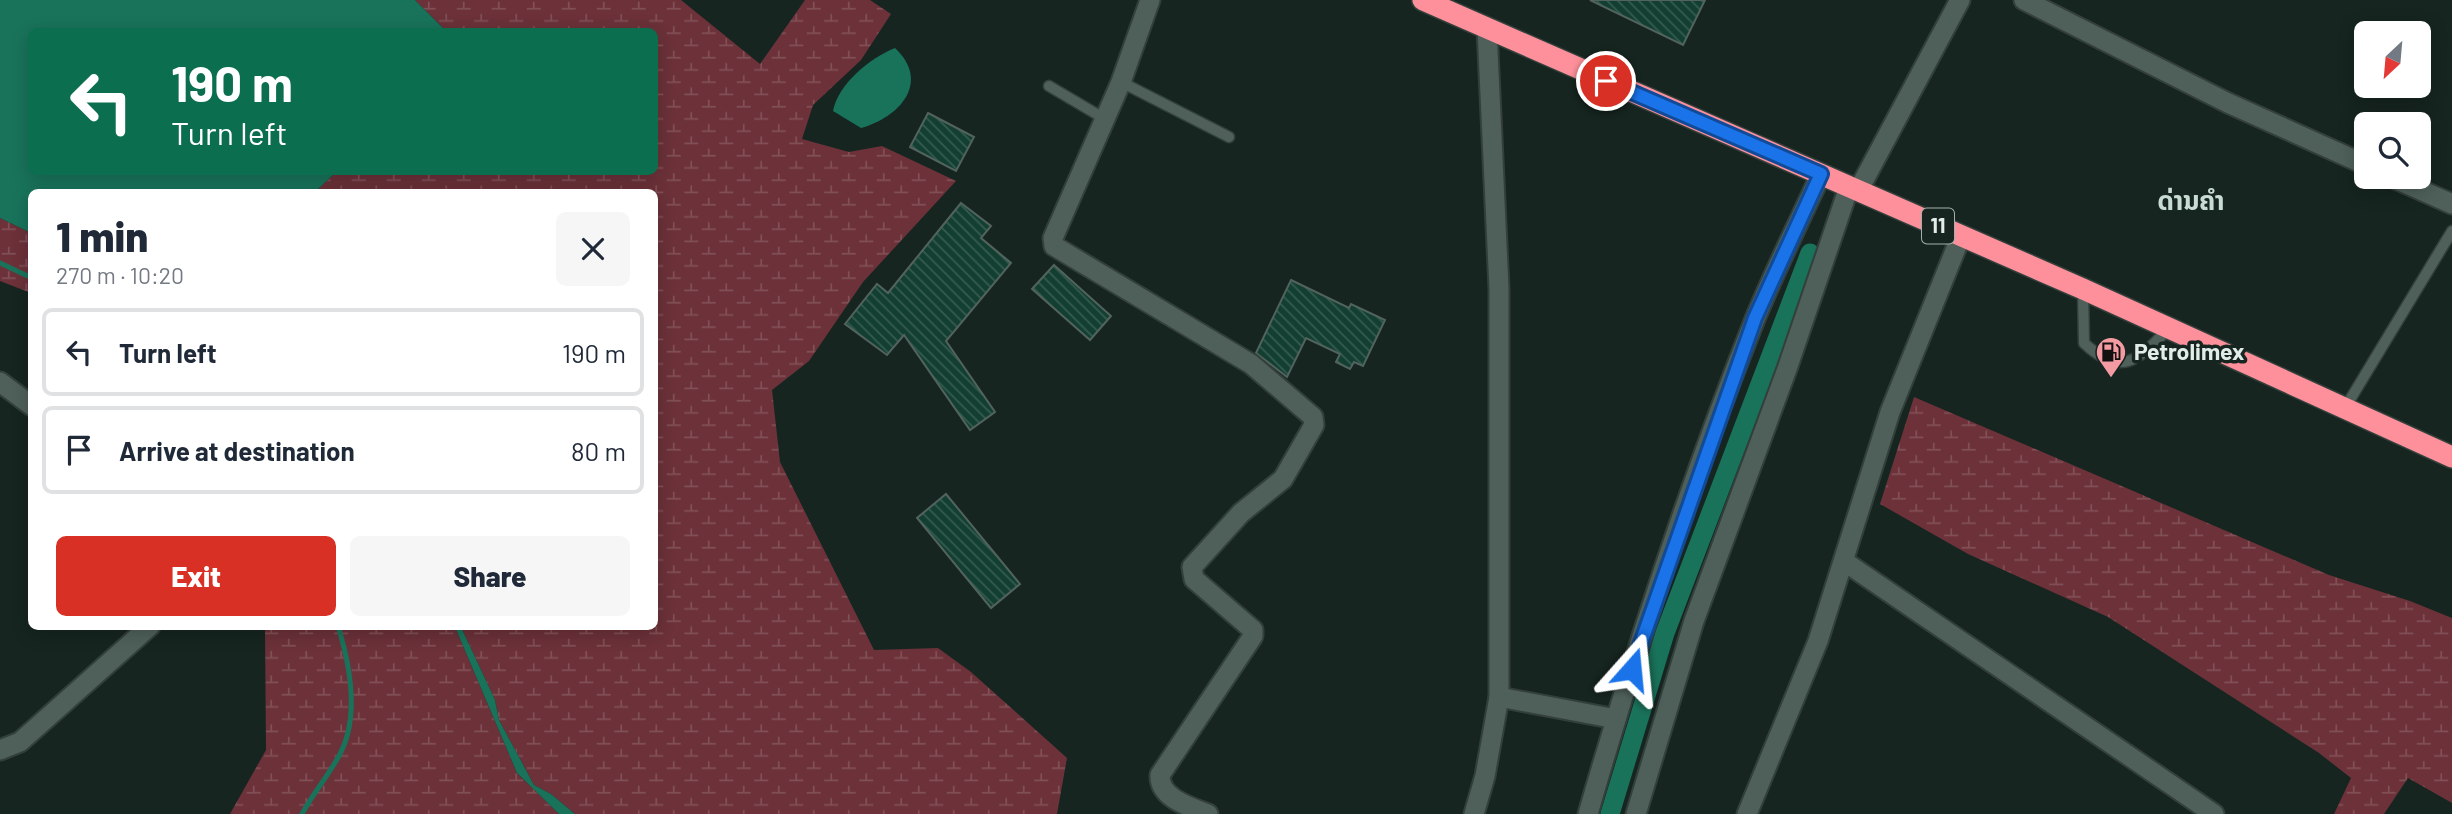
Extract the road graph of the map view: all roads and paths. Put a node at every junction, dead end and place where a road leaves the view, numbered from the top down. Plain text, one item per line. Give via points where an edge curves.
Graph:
1 (1150, 0) edge
2 (1423, 0) edge
3 (1960, 0) edge
4 (2024, 0) edge
5 (1461, 8) edge
6 (1487, 29) junction
7 (1121, 82) junction
8 (1049, 86) dead end
9 (1105, 119) junction
10 (1228, 137) dead end
11 (2354, 160) edge
12 (1821, 174) junction
13 (1854, 189) junction
14 (2418, 189) edge
15 (2452, 204) edge
16 (2452, 231) edge
17 (1961, 236) junction
18 (2083, 289) junction
19 (2169, 328) junction
20 (0, 382) edge
21 (28, 403) edge
22 (2345, 408) junction
23 (2452, 457) edge
24 (1845, 562) junction
25 (146, 630) edge
26 (1499, 697) junction
27 (1616, 719) junction
28 (0, 750) edge
29 (1208, 814) edge
30 (1474, 814) edge
31 (1588, 814) edge
32 (1636, 814) edge
33 (1747, 814) edge
34 (2214, 814) edge

1 - 7 street
2 - 5 highway, 11
3 - 13 street
4 - 11 street via 2228,103
5 - 6 highway, 11
6 - 12 highway, 11
6 - 26 street via 1499,289
7 - 9 street
7 - 10 lane
8 - 9 lane
9 - 29 street via 1052,238 1054,246 1251,364 1312,417 1314,425 1283,479 1241,513 1192,567 1194,579 1253,630 1160,775 1166,793
12 - 13 highway, 11
12 - 27 street via 1755,318
13 - 17 highway, 11
13 - 32 street via 1694,621
14 - 15 street
16 - 22 lane
17 - 18 highway, 11
17 - 24 street via 1890,412
18 - 19 highway, 11
18 - 19 lane via 2084,343 2106,359 2128,362 2144,354
19 - 22 highway, 11
20 - 21 street
22 - 23 highway, 11
24 - 33 street
24 - 34 street
25 - 28 street via 20,742
26 - 27 street
26 - 30 street
27 - 31 street

